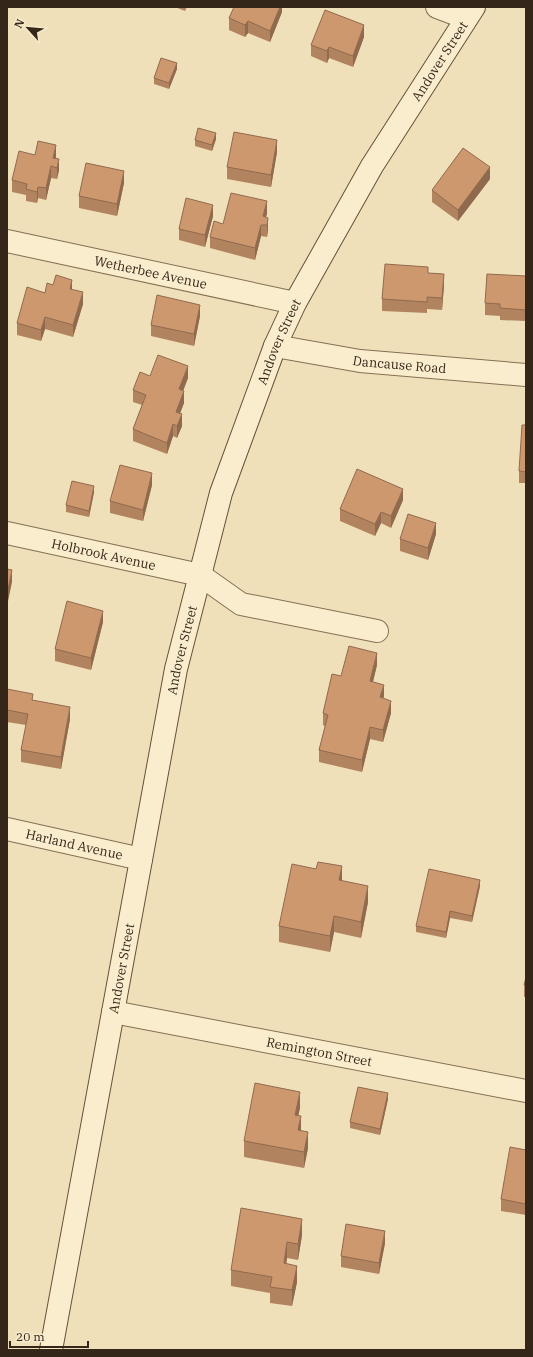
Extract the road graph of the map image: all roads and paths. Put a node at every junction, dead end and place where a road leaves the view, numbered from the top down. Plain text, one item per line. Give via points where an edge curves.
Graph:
1 (437, 7) edge
2 (470, 12) edge
3 (7, 241) edge
4 (295, 303) junction
5 (275, 346) junction
6 (526, 375) edge
7 (7, 534) edge
8 (200, 575) junction
9 (378, 631) dead end
10 (7, 829) edge
11 (141, 859) junction
12 (113, 1012) junction
13 (526, 1091) edge
14 (51, 1350) edge

1 - 2 street
2 - 4 street, Andover Street via 372,166
3 - 4 street, Wetherbee Avenue
4 - 5 street, Andover Street
5 - 6 street, Dancause Road via 360,361
5 - 8 street, Andover Street via 221,493
7 - 8 street, Holbrook Avenue
8 - 9 street via 241,604
8 - 11 street, Andover Street via 176,669
10 - 11 street, Harland Avenue
11 - 12 street, Andover Street
12 - 13 street, Remington Street
12 - 14 street, Andover Street

